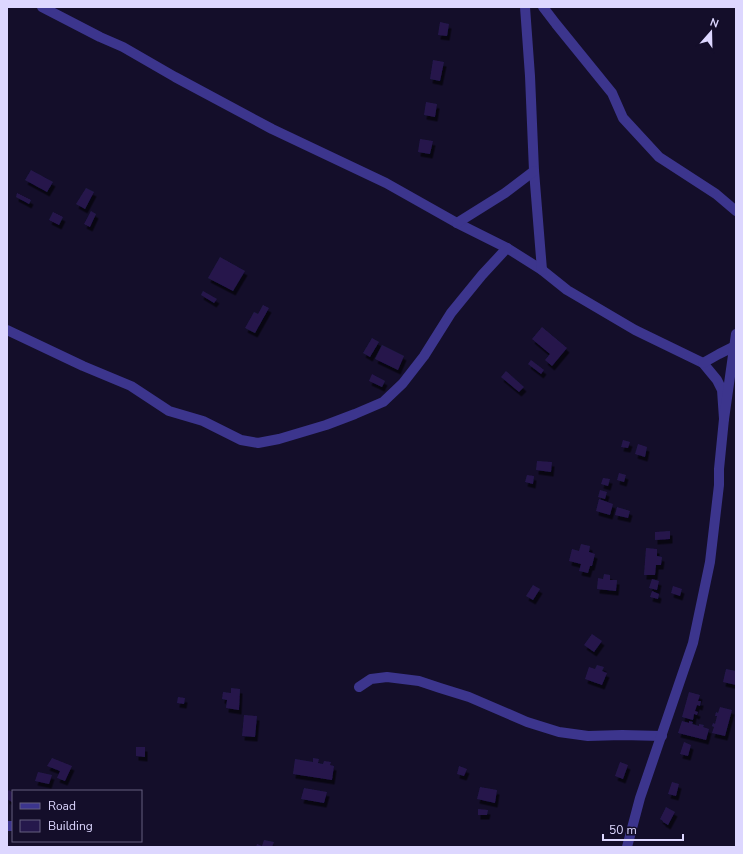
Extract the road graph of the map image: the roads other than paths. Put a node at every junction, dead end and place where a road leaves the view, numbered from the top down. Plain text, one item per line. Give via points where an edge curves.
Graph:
1 (42, 7) edge
2 (525, 7) edge
3 (543, 7) edge
4 (534, 171) junction
5 (736, 211) edge
6 (457, 223) junction
7 (507, 248) junction
8 (542, 270) junction
9 (7, 330) edge
10 (736, 334) edge
11 (735, 346) junction
12 (703, 363) junction
13 (724, 419) junction
14 (359, 687) dead end
15 (662, 736) junction
16 (627, 847) edge

1 - 6 street via 124,47 272,129 386,183
2 - 4 street
3 - 5 street via 612,93 623,118 659,157 716,194
4 - 6 street via 505,193
4 - 8 street
6 - 7 street
7 - 8 street
7 - 9 street via 451,313 424,356 403,383 383,402 326,425 258,443 241,440 203,421 169,411 131,386
8 - 12 street via 567,290 635,330
10 - 11 street
11 - 12 street
11 - 13 street
12 - 13 street via 722,390
13 - 15 street via 710,562 693,643
14 - 15 street via 371,678 419,681 469,697 527,722 559,732 588,736
15 - 16 street via 640,798

